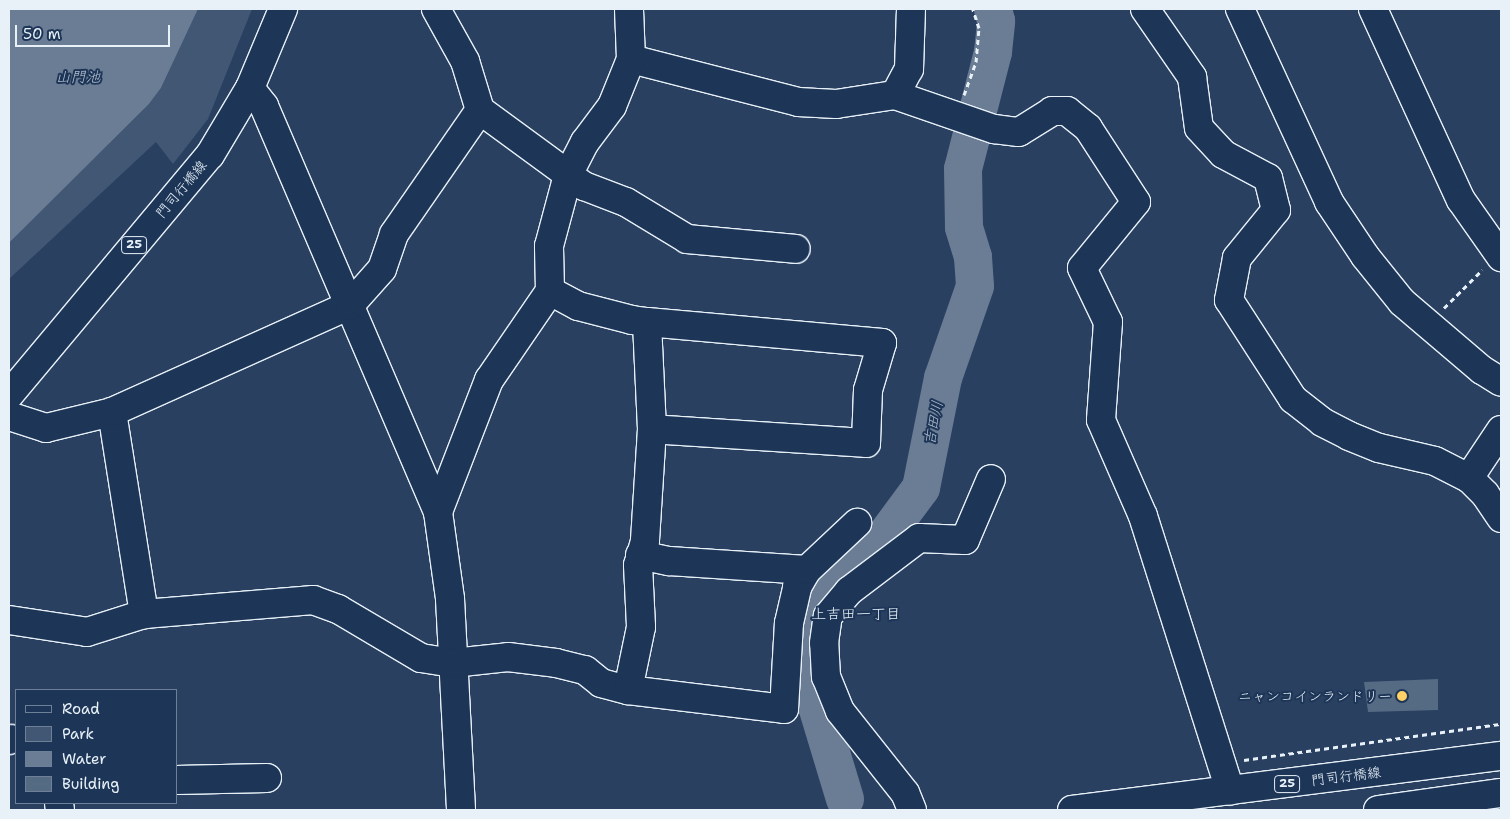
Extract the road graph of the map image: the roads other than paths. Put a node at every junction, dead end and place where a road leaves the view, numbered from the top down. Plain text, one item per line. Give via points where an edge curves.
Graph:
1 (283, 9) edge
2 (436, 9) edge
3 (629, 9) edge
4 (911, 9) edge
5 (1145, 9) edge
6 (1240, 9) edge
7 (1374, 9) edge
8 (631, 59) junction
9 (250, 88) junction
10 (895, 95) junction
11 (480, 110) junction
12 (568, 175) junction
13 (796, 249) dead end
14 (1500, 255) edge
15 (550, 291) junction
16 (350, 305) junction
17 (647, 322) junction
18 (1501, 382) edge
19 (9, 395) edge
20 (112, 412) junction
21 (9, 416) edge
22 (652, 429) junction
23 (1501, 430) edge
24 (1469, 478) junction
25 (990, 479) dead end
26 (438, 512) junction
27 (1501, 518) edge
28 (857, 523) dead end
29 (640, 555) junction
30 (807, 570) junction
31 (144, 614) junction
32 (9, 620) edge
33 (453, 663) junction
34 (628, 690) junction
35 (1501, 756) edge
36 (266, 778) dead end
37 (178, 780) edge
38 (1230, 791) junction
39 (1501, 794) edge
40 (461, 810) edge
41 (912, 810) edge
42 (1072, 810) edge
43 (1378, 810) edge

1 - 9 street, 門司行橋線 / 25
2 - 11 street via 465,61
3 - 8 street
4 - 10 street via 909,69
5 - 24 street via 1192,77 1199,128 1223,154 1268,178 1276,210 1236,258 1229,300 1293,399 1322,422 1349,436 1379,448 1435,460
6 - 18 street via 1329,202 1365,256 1402,302 1482,370
7 - 14 street via 1461,200
8 - 10 street via 798,102 836,104
8 - 12 street via 612,106 584,142
9 - 16 street via 264,106
9 - 19 street, 門司行橋線 / 25 via 210,155
10 - 38 street via 994,129 1019,132 1052,111 1067,111 1088,128 1136,202 1082,268 1108,322 1101,420 1143,516
11 - 12 street
11 - 16 street via 394,234 382,269
12 - 13 street via 584,186 626,202 687,239
12 - 15 street via 549,246
15 - 17 street via 578,306
15 - 26 street via 488,380
16 - 20 street
16 - 26 street
17 - 22 street
17 - 22 street via 882,343 868,390 866,443
20 - 21 street via 46,428
20 - 31 street
22 - 29 street via 645,541
23 - 24 street
24 - 27 street
25 - 41 street via 965,540 918,538 849,592 828,616 824,643 826,677 840,711 904,794
26 - 33 street via 450,599
28 - 30 street
29 - 30 street via 669,561
29 - 34 street via 641,627
30 - 34 street via 797,587 789,623 784,709
31 - 32 street via 87,632
31 - 33 street via 313,600 338,609 421,658
33 - 34 street via 508,657 556,663 585,670 601,683
33 - 40 street
35 - 38 street, 門司行橋線 / 25
36 - 37 street
38 - 42 street, 門司行橋線 / 25
39 - 43 street

